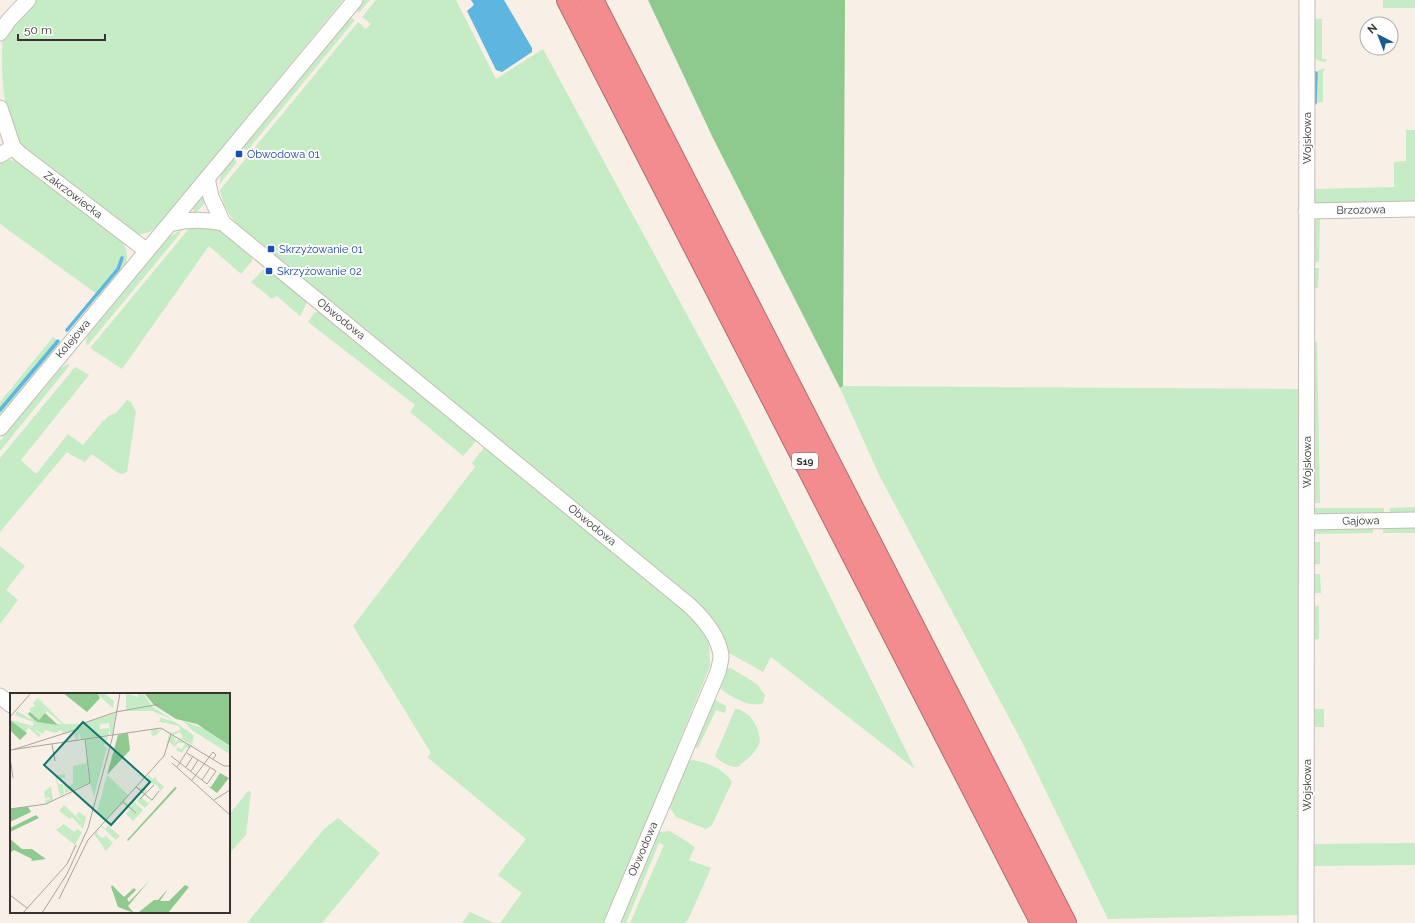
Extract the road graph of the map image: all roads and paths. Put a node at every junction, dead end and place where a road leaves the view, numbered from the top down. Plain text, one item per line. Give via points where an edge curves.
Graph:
1 (28, 0) edge
2 (355, 0) edge
3 (568, 0) edge
4 (592, 0) edge
5 (1307, 0) edge
6 (0, 33) edge
7 (0, 108) edge
8 (13, 147) junction
9 (0, 155) edge
10 (207, 178) junction
11 (1415, 209) edge
12 (1306, 211) junction
13 (223, 223) junction
14 (169, 224) junction
15 (146, 251) junction
16 (0, 428) edge
17 (1415, 520) edge
18 (1307, 522) junction
19 (0, 696) edge
20 (10, 704) edge
21 (612, 923) edge
22 (1042, 923) edge
23 (1064, 923) edge
24 (1306, 923) edge

1 - 6 street
2 - 10 street, Kolejowa
3 - 22 highway, S19
4 - 23 highway, S19
5 - 12 street, Wojskowa
7 - 8 street
8 - 9 street
8 - 15 street, Zakrzowiecka
10 - 13 street, Obwodowa
10 - 14 street, Kolejowa
11 - 12 street, Brzozowa
12 - 18 street, Wojskowa
13 - 14 street, Obwodowa via 207,219
13 - 21 street, Obwodowa via 689,605 700,615 714,636 721,657 718,672
14 - 15 street, Kolejowa
15 - 16 street, Kolejowa
17 - 18 street, Gajowa
18 - 24 street, Wojskowa
19 - 20 street

